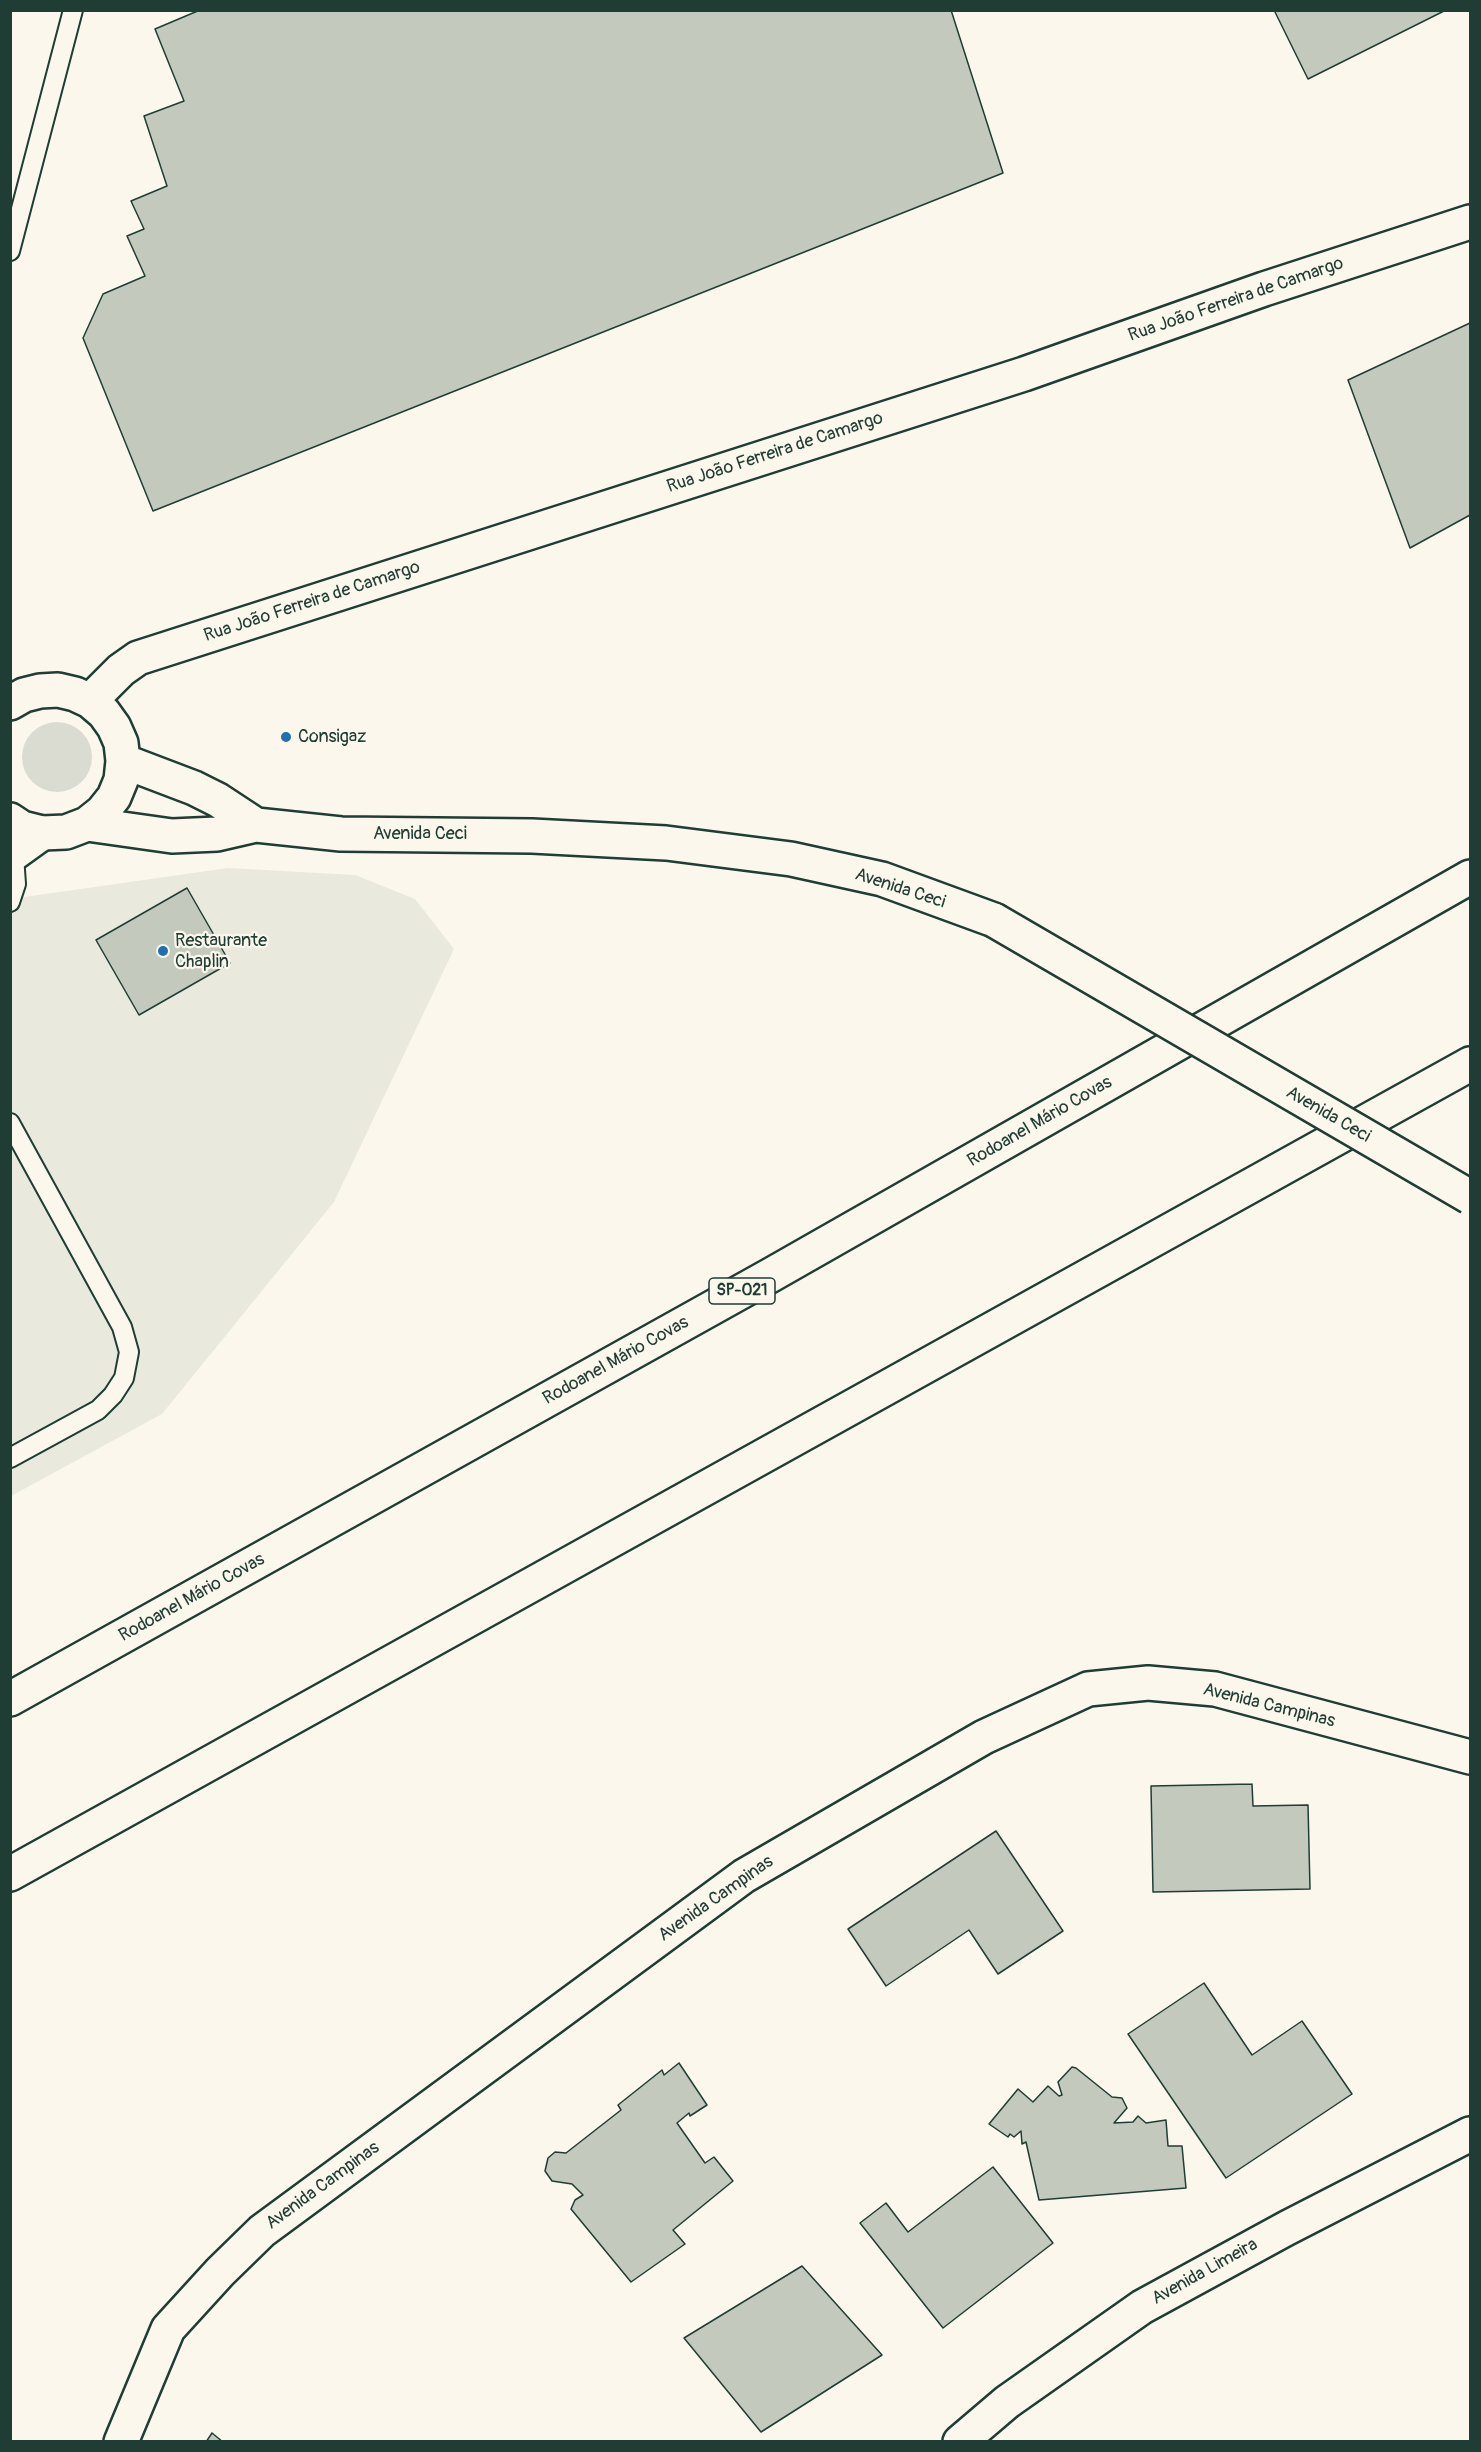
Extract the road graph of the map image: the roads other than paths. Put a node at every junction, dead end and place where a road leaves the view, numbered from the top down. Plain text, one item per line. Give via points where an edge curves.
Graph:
1 (73, 10) edge
2 (1470, 222) edge
3 (10, 251) edge
4 (90, 701) junction
5 (10, 703) edge
6 (123, 760) junction
7 (10, 820) edge
8 (87, 824) junction
9 (256, 825) junction
10 (42, 832) junction
11 (12, 856) edge
12 (1470, 877) edge
13 (10, 902) edge
14 (1470, 1064) edge
15 (10, 1124) edge
16 (1470, 1197) edge
17 (10, 1458) edge
18 (10, 1699) edge
19 (1470, 1757) edge
20 (10, 1874) edge
21 (1470, 2134) edge
22 (122, 2442) edge
23 (960, 2442) edge

1 - 3 lane
2 - 4 main road, Rua João Ferreira de Camargo via 1264,289 1024,374 138,657
4 - 5 main road via 58,690 24,695
4 - 6 main road via 114,727
6 - 8 main road via 114,797
6 - 9 main road, Avenida Ceci via 194,788
7 - 10 main road via 22,828
8 - 9 main road, Avenida Ceci via 172,836 217,834
8 - 10 main road via 66,832
9 - 16 main road, Avenida Ceci, bridge via 341,834 666,843 791,859 882,879 994,920
10 - 11 main road
11 - 13 lane via 16,884
12 - 18 main road, Rodoanel Mário Covas / SP-021 via 760,1281
14 - 20 main road
15 - 17 lane via 122,1327 129,1352 124,1378 98,1410
19 - 22 main road, Avenida Campinas via 1215,1689 1148,1683 1088,1689 984,1737 744,1876 262,2231 168,2329
21 - 23 main road, Avenida Limeira via 1142,2307 1007,2402

